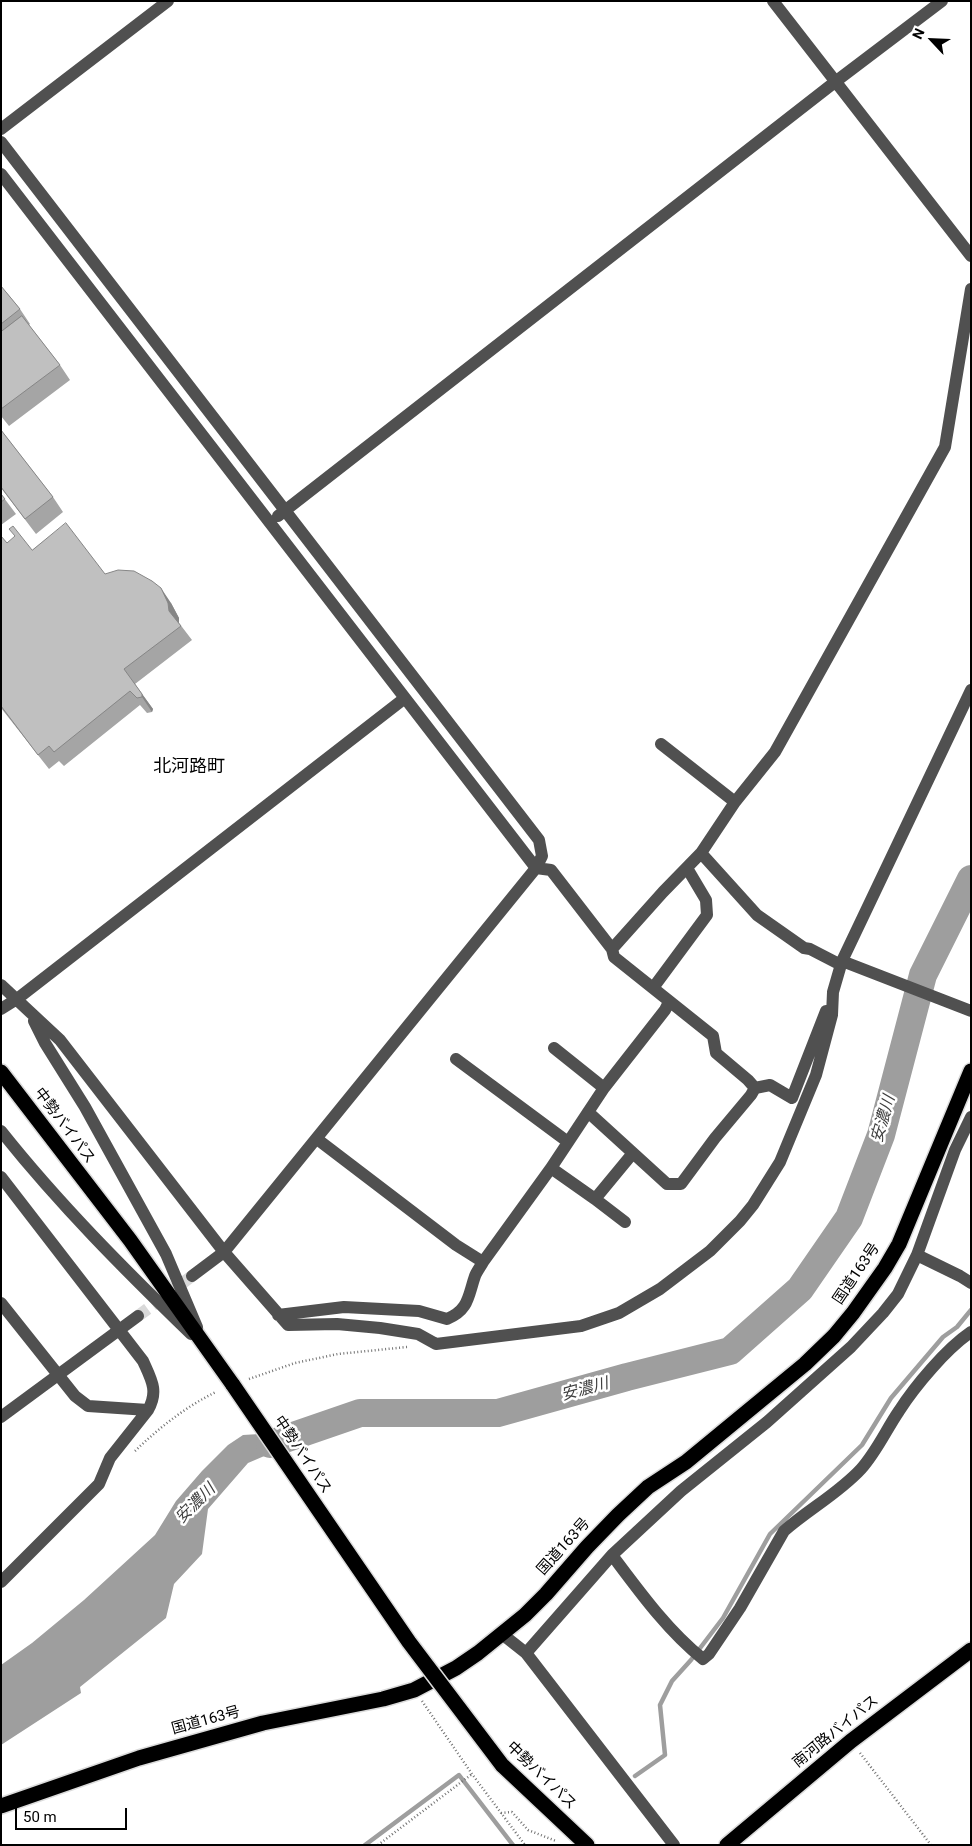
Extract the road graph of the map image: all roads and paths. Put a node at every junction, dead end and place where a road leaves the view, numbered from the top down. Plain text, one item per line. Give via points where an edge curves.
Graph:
1 (168, 1) edge
2 (773, 1) edge
3 (942, 1) edge
4 (835, 82) junction
5 (1, 129) edge
6 (1, 142) edge
7 (1, 174) edge
8 (971, 256) edge
9 (971, 288) edge
10 (285, 511) junction
11 (270, 522) junction
12 (971, 690) edge
13 (405, 698) junction
14 (661, 744) dead end
15 (735, 802) junction
16 (701, 854) junction
17 (536, 868) junction
18 (687, 868) junction
19 (612, 949) junction
20 (844, 963) junction
21 (1, 985) edge
22 (653, 988) junction
23 (833, 992) junction
24 (17, 999) junction
25 (669, 1002) junction
26 (1, 1009) edge
27 (971, 1011) edge
28 (31, 1014) junction
29 (554, 1048) dead end
30 (456, 1059) dead end
31 (971, 1071) edge
32 (1, 1072) edge
33 (604, 1088) junction
34 (755, 1088) junction
35 (588, 1112) junction
36 (971, 1117) edge
37 (1, 1131) edge
38 (317, 1139) junction
39 (568, 1142) junction
40 (633, 1153) junction
41 (551, 1168) junction
42 (1, 1177) edge
43 (595, 1198) junction
44 (625, 1222) dead end
45 (224, 1252) junction
46 (918, 1255) junction
47 (483, 1262) junction
48 (192, 1276) tunnel mouth
49 (971, 1283) edge
50 (1, 1303) edge
51 (278, 1315) junction
52 (138, 1316) tunnel mouth
53 (119, 1330) junction
54 (971, 1332) edge
55 (436, 1344) junction
56 (206, 1348) junction
57 (58, 1374) junction
58 (249, 1380) dead end
59 (216, 1392) dead end
60 (148, 1410) junction
61 (1, 1416) edge
62 (128, 1457) dead end
63 (612, 1555) junction
64 (1, 1582) edge
65 (502, 1634) junction
66 (971, 1650) edge
67 (526, 1653) junction
68 (414, 1690) junction
69 (851, 1741) junction
70 (471, 1774) junction
71 (1, 1806) edge
72 (501, 1813) junction
73 (556, 1841) dead end
74 (378, 1845) edge
75 (526, 1845) edge
76 (587, 1845) edge
77 (674, 1845) edge
78 (727, 1845) edge
79 (931, 1845) edge

1 - 5 street
2 - 4 street
3 - 4 street
4 - 8 street
4 - 10 street
6 - 10 street
7 - 11 street
9 - 15 street via 945,447 775,752
10 - 11 street
10 - 17 street via 539,840 542,856
11 - 13 street
12 - 20 street
13 - 17 street
13 - 24 street
14 - 15 street
15 - 16 street
16 - 18 street
16 - 20 street via 757,915 804,948
17 - 19 street via 551,870
17 - 38 street
18 - 19 street
18 - 22 street via 706,900 707,915
19 - 22 street via 614,957
20 - 23 street
20 - 27 street
21 - 24 street
22 - 25 street
23 - 34 street via 792,1098 770,1085
23 - 55 street via 832,1015 816,1075 780,1162 744,1216 710,1251 636,1304 596,1322
24 - 26 street
24 - 28 street
25 - 33 street
25 - 34 street via 713,1036 716,1054
28 - 45 street via 60,1040
28 - 56 street via 166,1254
29 - 33 street
30 - 39 street
31 - 65 highway, 国道163号 via 899,1244 869,1292 834,1336 806,1364 686,1462 648,1488 587,1547 546,1594
32 - 56 highway, 中勢バイパス via 130,1240
33 - 35 street
34 - 40 street via 752,1096 681,1184 667,1184
35 - 39 street
35 - 40 street
36 - 46 street via 955,1150
37 - 56 street via 125,1270
38 - 45 street
38 - 47 street
39 - 41 street
40 - 43 street
41 - 43 street
41 - 47 street
42 - 53 street
43 - 44 street
45 - 48 street
45 - 51 street
46 - 49 street
46 - 63 street via 898,1294 851,1347 767,1422 681,1491
47 - 51 street via 463,1310 447,1319 419,1311 344,1307
50 - 57 street
51 - 55 street via 288,1325 337,1324 380,1328 418,1334
52 - 53 street
53 - 57 street
53 - 60 street via 143,1361 154,1385
54 - 63 street via 952,1347 908,1398 872,1457 860,1470 784,1531 740,1608 703,1659 643,1597
55 - 58 path via 338,1354 295,1363
56 - 76 highway, 中勢バイパス, bridge via 409,1642 502,1765
57 - 60 street via 75,1396 88,1406
57 - 61 street
59 - 62 path via 157,1430
60 - 64 street via 110,1458 99,1484
63 - 67 street
65 - 67 street
65 - 68 highway, 国道163号 via 456,1668
66 - 69 highway, 南河路バイパス
67 - 77 street
68 - 70 path
68 - 71 highway, 国道163号 via 263,1723 139,1758
69 - 78 highway, 南河路バイパス
69 - 79 path
70 - 72 path
70 - 74 path
72 - 73 path via 512,1812 528,1830
72 - 75 path

